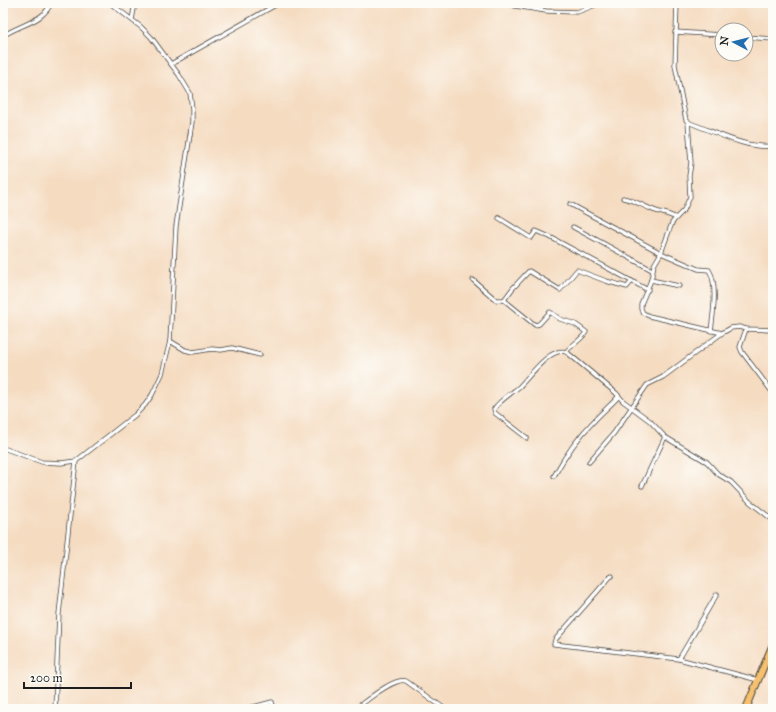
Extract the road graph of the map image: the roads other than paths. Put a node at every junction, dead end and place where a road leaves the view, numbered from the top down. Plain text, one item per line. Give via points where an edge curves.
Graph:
1 (52, 3) edge
2 (110, 3) edge
3 (135, 3) edge
4 (512, 3) edge
5 (601, 3) edge
6 (677, 3) edge
7 (277, 4) edge
8 (132, 20) junction
9 (675, 32) junction
10 (714, 34) edge
11 (3, 36) edge
12 (754, 38) edge
13 (773, 39) edge
14 (171, 64) junction
15 (688, 122) junction
16 (773, 146) edge
17 (623, 198) dead end
18 (570, 204) dead end
19 (499, 218) dead end
20 (676, 218) junction
21 (573, 227) dead end
22 (661, 253) junction
23 (652, 270) junction
24 (473, 280) dead end
25 (651, 280) junction
26 (632, 282) junction
27 (679, 286) dead end
28 (648, 290) junction
29 (504, 300) junction
30 (746, 329) junction
31 (773, 330) edge
32 (711, 331) junction
33 (722, 333) junction
34 (170, 341) junction
35 (566, 352) junction
36 (260, 355) dead end
37 (773, 393) edge
38 (618, 397) junction
39 (632, 407) junction
40 (665, 437) junction
41 (527, 438) dead end
42 (3, 448) edge
43 (76, 461) junction
44 (589, 462) dead end
45 (554, 476) dead end
46 (642, 486) dead end
47 (773, 520) edge
48 (612, 576) dead end
49 (717, 594) dead end
50 (773, 644) edge
51 (679, 659) junction
52 (758, 680) junction
53 (249, 708) dead end
54 (55, 709) edge
55 (274, 709) edge
56 (354, 709) edge
57 (445, 709) edge
58 (746, 709) edge

1 - 11 street via 43,15
2 - 8 street
3 - 8 street
4 - 5 street via 515,6 546,11 576,12
6 - 9 street
7 - 14 street
8 - 14 street via 151,37
9 - 10 street
9 - 15 street via 675,65
12 - 13 street
14 - 34 street via 190,93 192,122 176,226
15 - 16 street via 743,143
15 - 20 street via 690,197 684,210
17 - 20 street
18 - 22 street
19 - 26 street via 531,238 536,231 550,237
20 - 22 street
21 - 23 street
22 - 23 street
22 - 32 street via 698,269 709,270 714,283
23 - 25 street
24 - 29 street via 496,300
25 - 27 street
25 - 28 street
26 - 28 street
26 - 29 street via 626,287 577,270 560,290 529,271
28 - 32 street via 642,304 643,313
29 - 35 street via 535,325 550,312 560,319 576,324 586,332
30 - 31 street
30 - 33 street via 731,328
30 - 37 street via 740,347 742,352
32 - 33 street
33 - 39 street via 663,377 647,385
34 - 36 street via 193,352 232,348
34 - 43 street via 162,374 145,405
35 - 38 street
35 - 41 street via 563,350 551,355 494,409 495,413
38 - 39 street
38 - 45 street via 594,420 568,452
39 - 40 street
39 - 44 street
40 - 46 street
40 - 47 street via 700,457
42 - 43 street via 42,462
43 - 54 street via 59,614
48 - 51 street via 558,636 554,644
49 - 51 street
50 - 52 main road
51 - 52 street
52 - 58 main road
53 - 55 street via 272,702
56 - 57 street via 400,680 406,681

